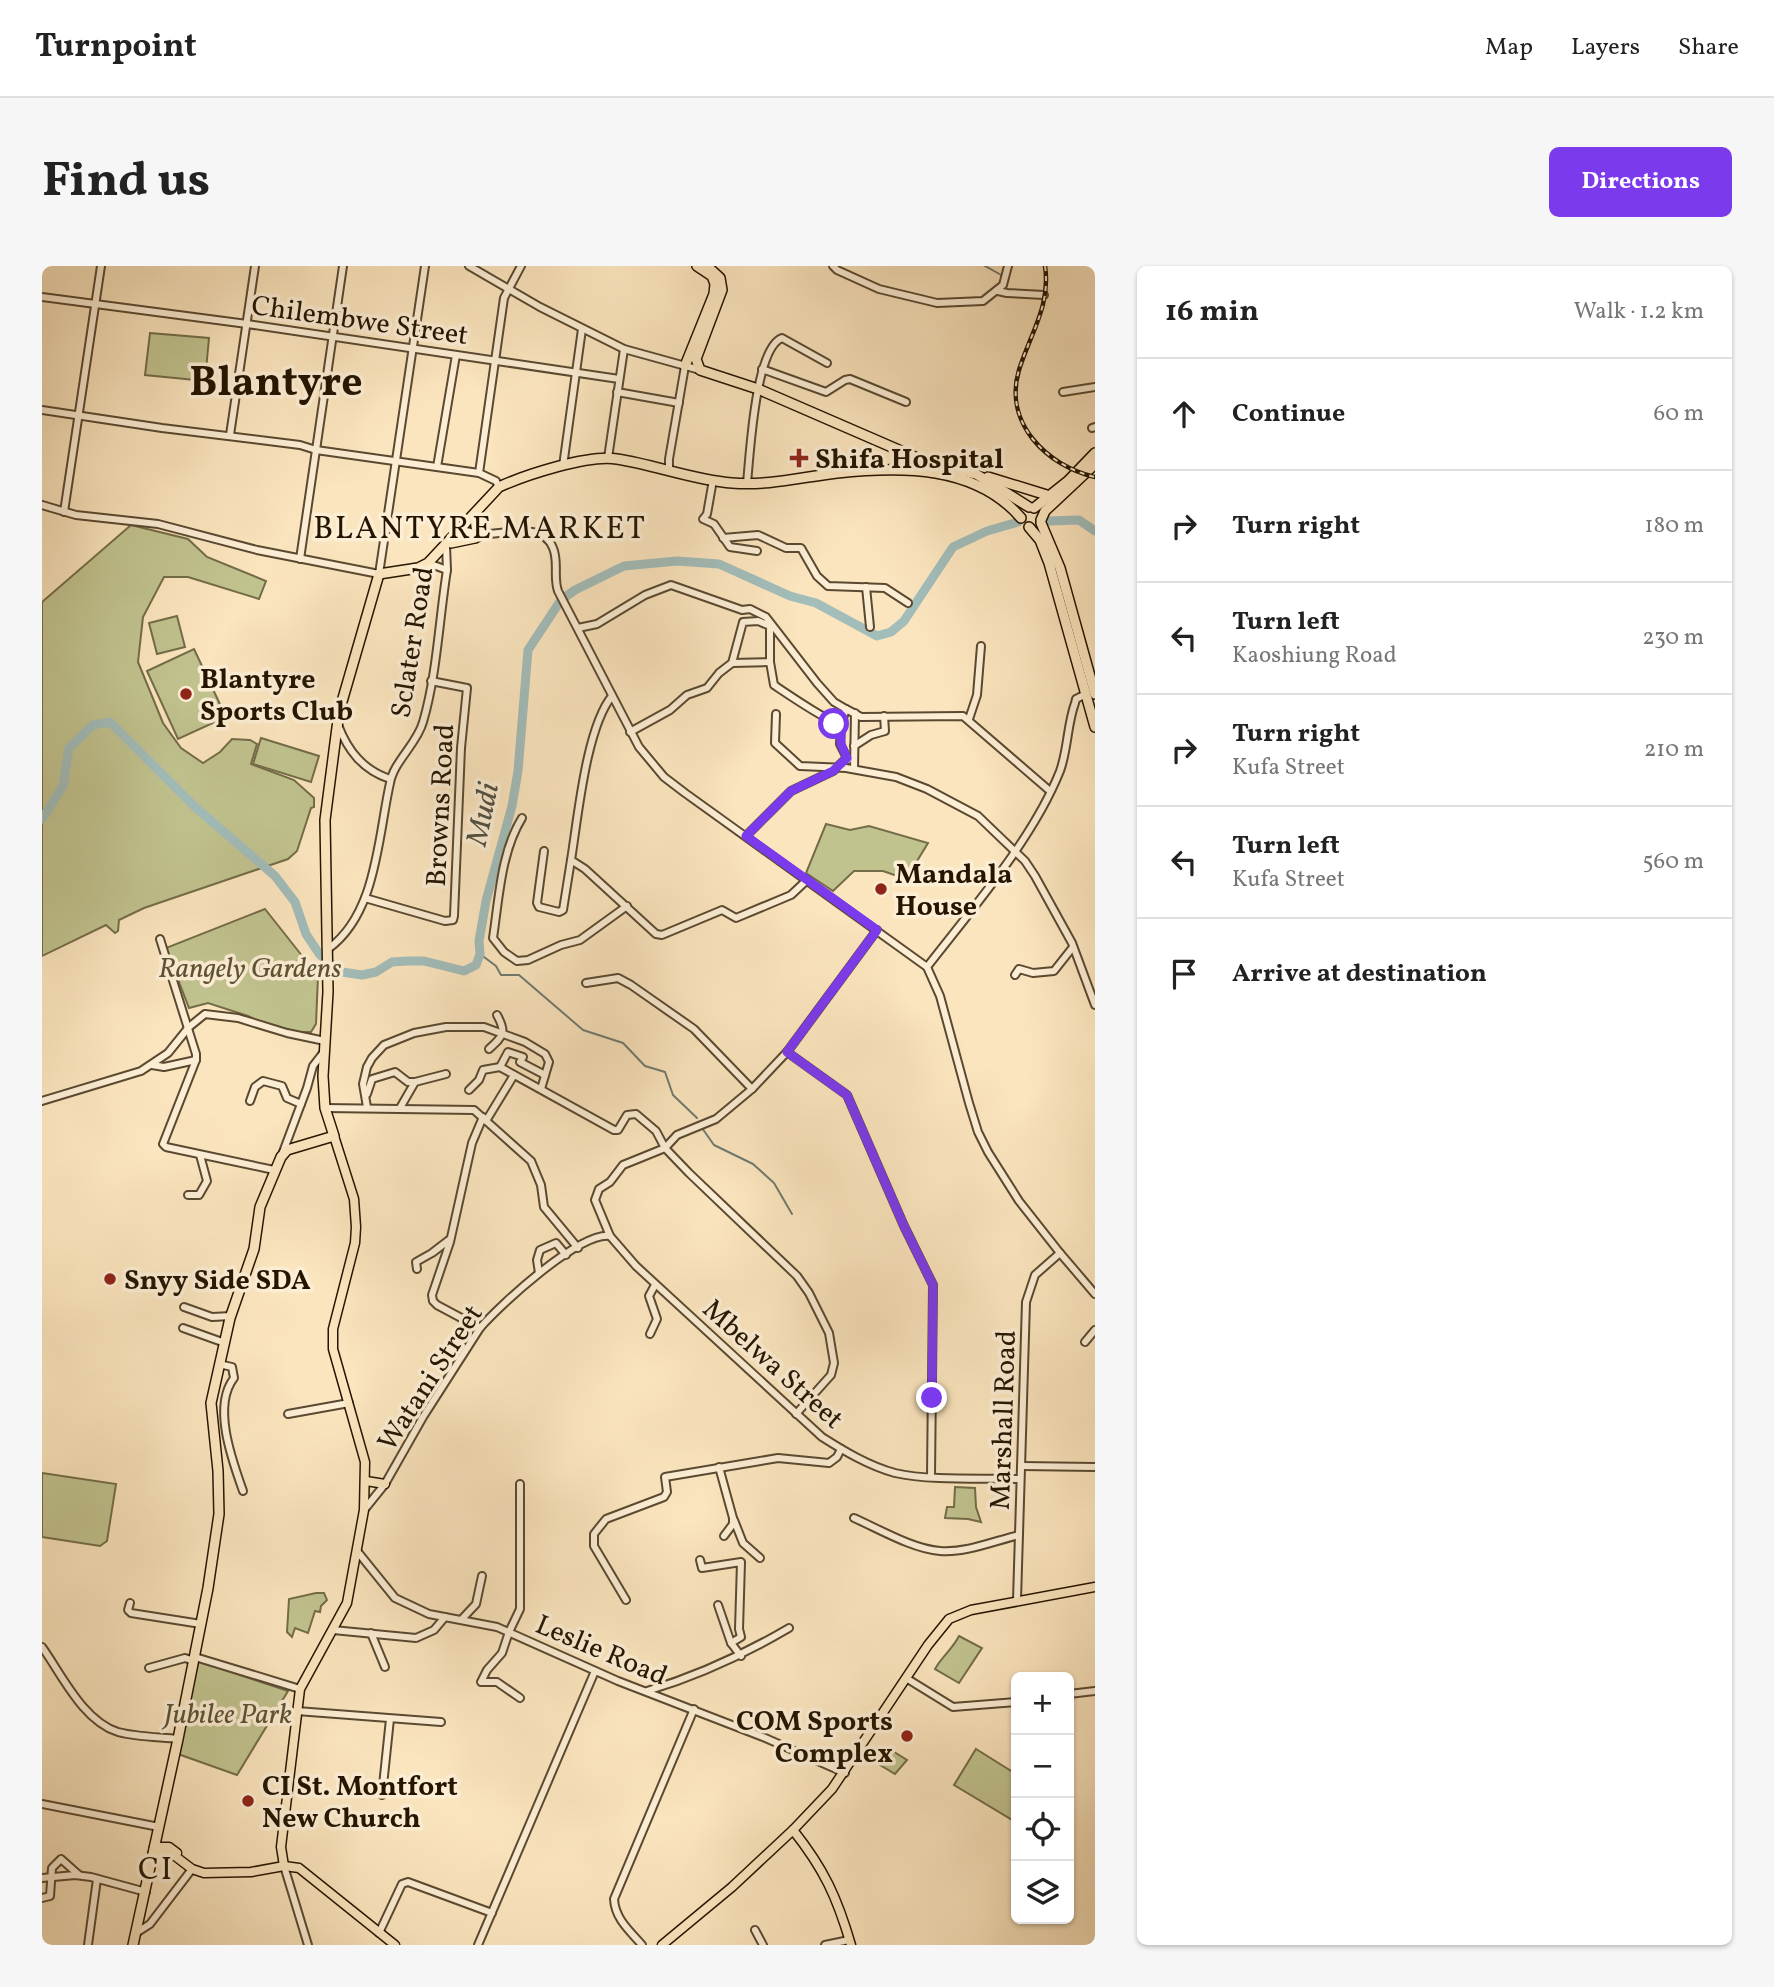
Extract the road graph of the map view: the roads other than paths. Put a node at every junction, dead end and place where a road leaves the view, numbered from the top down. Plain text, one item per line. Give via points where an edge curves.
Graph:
1 (101, 266) edge
2 (255, 266) edge
3 (343, 266) edge
4 (425, 266) edge
5 (469, 266) edge
6 (521, 266) edge
7 (697, 266) edge
8 (707, 266) edge
9 (833, 266) edge
10 (1008, 266) edge
11 (508, 289) junction
12 (998, 290) junction
13 (1044, 295) dead end
14 (42, 297) edge
15 (95, 303) junction
16 (247, 324) junction
17 (582, 329) junction
18 (332, 338) junction
19 (414, 349) junction
20 (624, 349) junction
21 (456, 355) junction
22 (495, 360) junction
23 (827, 363) dead end
24 (685, 366) junction
25 (762, 369) junction
26 (700, 370) junction
27 (575, 373) junction
28 (619, 379) junction
29 (1095, 387) edge
30 (758, 388) junction
31 (617, 392) junction
32 (1063, 392) dead end
33 (679, 402) junction
34 (906, 402) dead end
35 (42, 410) edge
36 (78, 415) junction
37 (230, 435) junction
38 (316, 450) junction
39 (1095, 453) edge
40 (608, 458) junction
41 (397, 461) junction
42 (1095, 464) edge
43 (563, 466) junction
44 (437, 467) junction
45 (669, 471) junction
46 (479, 473) junction
47 (976, 474) junction
48 (713, 480) junction
49 (747, 483) junction
50 (499, 487) junction
51 (1050, 496) junction
52 (42, 505) edge
53 (1032, 508) junction
54 (64, 512) junction
55 (475, 515) junction
56 (1021, 518) junction
57 (1041, 521) junction
58 (1029, 527) junction
59 (461, 530) junction
60 (482, 534) junction
61 (723, 538) junction
62 (447, 545) junction
63 (757, 551) dead end
64 (300, 559) junction
65 (428, 563) junction
66 (447, 570) junction
67 (379, 574) junction
68 (866, 587) junction
69 (908, 603) dead end
70 (870, 627) dead end
71 (578, 628) junction
72 (981, 646) dead end
73 (770, 662) junction
74 (732, 663) junction
75 (431, 681) junction
76 (1090, 694) edge
77 (612, 696) junction
78 (846, 709) junction
79 (855, 713) junction
80 (776, 714) dead end
81 (884, 716) junction
82 (969, 719) junction
83 (337, 724) junction
84 (841, 724) junction
85 (1095, 727) edge
86 (630, 732) junction
87 (854, 746) junction
88 (847, 758) junction
89 (839, 767) junction
90 (853, 768) junction
91 (390, 779) junction
92 (1050, 790) junction
93 (522, 818) dead end
94 (746, 836) junction
95 (544, 851) dead end
96 (1015, 851) junction
97 (571, 860) junction
98 (807, 880) junction
99 (365, 898) junction
100 (627, 906) junction
101 (877, 930) junction
102 (160, 939) dead end
103 (1073, 947) junction
104 (328, 952) junction
105 (927, 967) junction
106 (1015, 975) dead end
107 (586, 984) dead end
108 (1095, 1006) edge
109 (497, 1015) dead end
110 (189, 1027) junction
111 (502, 1032) junction
112 (325, 1041) junction
113 (489, 1049) dead end
114 (324, 1052) junction
115 (787, 1052) junction
116 (196, 1060) junction
117 (152, 1065) junction
118 (500, 1068) junction
119 (446, 1074) dead end
120 (514, 1075) junction
121 (545, 1075) junction
122 (415, 1082) junction
123 (541, 1089) junction
124 (752, 1089) junction
125 (469, 1090) dead end
126 (366, 1096) junction
127 (42, 1101) edge
128 (250, 1101) dead end
129 (301, 1104) junction
130 (367, 1107) junction
131 (326, 1108) junction
132 (400, 1108) junction
133 (485, 1119) junction
134 (334, 1136) junction
135 (665, 1148) junction
136 (200, 1156) junction
137 (281, 1157) junction
138 (274, 1170) junction
139 (188, 1195) dead end
140 (610, 1236) junction
141 (450, 1239) junction
142 (578, 1248) junction
143 (1060, 1253) junction
144 (566, 1255) junction
145 (417, 1269) dead end
146 (539, 1273) junction
147 (655, 1285) junction
148 (1095, 1293) edge
149 (184, 1307) dead end
150 (231, 1316) junction
151 (183, 1328) dead end
152 (480, 1328) junction
153 (1095, 1330) edge
154 (650, 1334) dead end
155 (1085, 1342) dead end
156 (225, 1343) junction
157 (219, 1364) junction
158 (349, 1403) junction
159 (796, 1413) junction
160 (288, 1414) dead end
161 (841, 1450) junction
162 (1021, 1466) junction
163 (719, 1467) junction
164 (1095, 1467) edge
165 (931, 1476) junction
166 (1020, 1479) junction
167 (366, 1481) junction
168 (520, 1483) dead end
169 (385, 1484) junction
170 (243, 1491) dead end
171 (364, 1510) junction
172 (733, 1518) junction
173 (854, 1518) dead end
174 (1019, 1535) junction
175 (724, 1536) dead end
176 (357, 1551) junction
177 (760, 1558) dead end
178 (700, 1560) dead end
179 (482, 1576) dead end
180 (1095, 1587) edge
181 (626, 1600) dead end
182 (1017, 1600) junction
183 (130, 1603) dead end
184 (718, 1605) dead end
185 (445, 1617) junction
186 (462, 1619) junction
187 (201, 1624) junction
188 (789, 1628) dead end
189 (333, 1630) junction
190 (509, 1632) junction
191 (371, 1633) junction
192 (731, 1643) junction
193 (42, 1647) edge
194 (741, 1656) junction
195 (195, 1659) junction
196 (385, 1667) dead end
197 (149, 1668) dead end
198 (595, 1671) junction
199 (906, 1678) junction
200 (300, 1689) junction
201 (1095, 1691) edge
202 (645, 1692) junction
203 (1074, 1693) edge
204 (520, 1698) dead end
205 (1011, 1702) edge
206 (694, 1709) junction
207 (298, 1711) junction
208 (390, 1719) junction
209 (441, 1722) dead end
210 (178, 1739) junction
211 (845, 1773) junction
212 (382, 1795) dead end
213 (42, 1804) edge
214 (159, 1827) junction
215 (793, 1830) junction
216 (154, 1850) junction
217 (189, 1866) junction
218 (284, 1866) junction
219 (80, 1876) junction
220 (42, 1878) edge
221 (52, 1879) junction
222 (97, 1879) junction
223 (146, 1892) junction
224 (42, 1898) edge
225 (492, 1913) junction
226 (755, 1930) dead end
227 (136, 1933) junction
228 (379, 1933) junction
229 (850, 1942) edge
230 (88, 1945) edge
231 (133, 1945) edge
232 (307, 1945) edge
233 (395, 1945) edge
234 (478, 1945) edge
235 (642, 1945) edge
236 (663, 1945) edge
237 (763, 1945) edge
238 (825, 1945) edge

1 - 15 street
2 - 16 street
3 - 18 street
4 - 19 street
5 - 11 street
6 - 11 street
7 - 24 highway via 712,276 716,289
8 - 26 highway via 718,274 722,290 696,359
9 - 12 street via 879,289 937,303 983,301
10 - 12 street
11 - 17 street
11 - 22 street
12 - 13 street
14 - 15 street, Chilembwe Street
15 - 16 street, Chilembwe Street
15 - 36 street
16 - 18 street, Chilembwe Street
16 - 37 street
17 - 20 street
17 - 27 street
18 - 19 street, Chilembwe Street
18 - 38 street
19 - 21 street, Chilembwe Street
19 - 41 street
20 - 24 street
20 - 28 street
21 - 22 street, Chilembwe Street
21 - 44 street
22 - 27 street, Chilembwe Street
22 - 46 street
23 - 25 street via 782,338 775,341
24 - 26 street
24 - 33 street
25 - 30 street
25 - 34 street via 826,392 850,379
26 - 30 highway
27 - 28 street, Chilembwe Street
27 - 43 street
28 - 31 street
29 - 32 street
30 - 47 highway via 931,464
30 - 49 street
31 - 33 street
31 - 40 street
33 - 45 street
35 - 36 street
36 - 37 street
36 - 54 street
37 - 38 street
38 - 41 street
38 - 64 street
39 - 51 highway
40 - 43 highway
40 - 45 highway
41 - 44 street
41 - 67 street
42 - 57 highway
43 - 50 highway
44 - 46 street
45 - 48 highway
46 - 50 street
47 - 51 highway
47 - 53 highway
48 - 49 highway
48 - 61 street via 703,519 714,524
49 - 56 highway via 875,470 931,472 958,477 992,493
50 - 55 highway
51 - 53 highway
52 - 54 street
53 - 56 highway via 1023,510
53 - 57 highway
54 - 64 street via 158,524
55 - 59 highway
55 - 60 highway
56 - 58 highway
57 - 58 highway via 1037,527
57 - 76 highway via 1060,568
58 - 76 highway via 1049,563
59 - 60 street
59 - 62 highway
60 - 62 highway
60 - 71 street via 522,531 546,538 554,550 558,591
61 - 63 street via 730,547
61 - 68 street via 758,535 786,548 801,548 828,586
62 - 65 highway
62 - 66 street, Sclater Road
64 - 67 street
65 - 66 street
65 - 67 highway
66 - 75 street, Sclater Road
67 - 83 highway
68 - 69 street via 885,588
68 - 70 street
71 - 77 street
71 - 78 street via 597,624 671,585 766,617 817,683
72 - 82 street via 977,695
73 - 74 street
73 - 74 street via 770,626 758,621 743,622
73 - 84 street via 774,685 834,724
74 - 86 street via 707,688 687,695
75 - 91 street, Sclater Road via 420,730
75 - 99 street, Browns Road via 467,688 454,916 450,922
76 - 85 highway
76 - 92 street via 1076,699 1068,744
77 - 86 street
77 - 97 street via 597,723
78 - 79 street
78 - 84 street
79 - 81 street
79 - 87 street
80 - 89 street via 775,743 793,761 804,767
81 - 82 street via 955,714
81 - 87 street via 885,731
82 - 92 street
83 - 91 street via 361,763
83 - 104 highway via 325,820
84 - 88 street
86 - 94 street via 664,777
87 - 90 street
88 - 89 street
88 - 90 street
89 - 90 street
89 - 94 street via 791,791
90 - 96 street via 897,777 941,795 978,816
91 - 99 street via 380,847
92 - 96 street
93 - 100 street via 512,834 493,938 504,952 517,961 528,960 580,940
94 - 98 street
95 - 97 street via 539,906 563,910
96 - 103 street via 1035,876
96 - 105 street
97 - 100 street
98 - 100 street via 792,895 736,918 722,910 662,934 656,934
98 - 101 street
99 - 104 street via 351,925
101 - 105 street
101 - 115 street
102 - 110 street
103 - 106 street via 1054,971 1019,969
103 - 108 street
104 - 112 highway
105 - 143 street via 940,996 978,1132 999,1172
107 - 124 street via 618,978 631,985 694,1029
109 - 111 street
110 - 112 street via 210,1013
110 - 116 street
110 - 117 street
111 - 113 street
111 - 121 street via 545,1054 549,1062
111 - 126 street via 446,1027 397,1038 384,1045 367,1067
112 - 114 highway
114 - 129 street via 313,1066
114 - 131 highway
115 - 124 street
115 - 165 street via 847,1095 933,1285
116 - 117 street
116 - 136 street via 163,1144
117 - 127 street
118 - 120 street
118 - 121 street via 508,1052 523,1057 520,1062
118 - 125 street via 483,1070
119 - 122 street
120 - 123 street
120 - 133 street
121 - 123 street
122 - 126 street via 387,1073 372,1079
122 - 132 street
123 - 135 street via 616,1130 627,1115 636,1114 656,1131
124 - 135 street via 716,1119 677,1135
126 - 130 street
128 - 129 street via 263,1081 282,1086 287,1098
129 - 137 street
130 - 131 street
130 - 132 street
131 - 134 highway
132 - 133 street via 467,1108
133 - 141 street via 472,1143
133 - 142 street via 531,1161 544,1207
134 - 137 highway via 287,1150
134 - 158 main road via 356,1215 355,1243 333,1329 333,1349
135 - 140 street via 624,1165 596,1194
135 - 159 street via 797,1276 829,1333 834,1363 831,1375
136 - 138 street
136 - 139 street via 207,1181 199,1195
137 - 138 highway
138 - 150 highway
140 - 142 street, Watani Street
140 - 147 street, Mbelwa Street
141 - 145 street via 416,1262
141 - 152 street via 433,1301
142 - 144 street, Watani Street
143 - 148 street
143 - 162 street, Marshall Road via 1035,1275 1026,1301
144 - 146 street, Watani Street
144 - 146 street via 556,1243 540,1250
146 - 152 street, Watani Street
147 - 154 street via 649,1296 657,1319
147 - 159 street, Mbelwa Street
149 - 150 street via 212,1317
150 - 156 highway
151 - 156 street
152 - 169 street, Watani Street
153 - 155 street
156 - 157 highway
157 - 170 street via 232,1367 224,1426
157 - 187 highway via 211,1403 219,1514
158 - 160 street
158 - 167 main road
159 - 161 street, Mbelwa Street
161 - 163 street via 829,1463 778,1458
161 - 165 street, Mbelwa Street via 892,1472
162 - 164 street
162 - 166 street, Marshall Road
163 - 172 street
163 - 181 street via 669,1474 664,1480 664,1497 606,1519 597,1528 594,1546
165 - 166 street, Mbelwa Street
166 - 174 street, Marshall Road
167 - 169 main road
167 - 171 main road
168 - 190 street via 520,1609
169 - 171 street, Watani Street
171 - 176 main road
172 - 175 street
172 - 177 street via 743,1543
173 - 174 street via 941,1551
174 - 182 street, Marshall Road
176 - 185 street, Leslie Road via 395,1598
176 - 189 main road via 347,1603
178 - 192 street via 702,1568 741,1562 741,1637
179 - 186 street via 475,1604
180 - 182 main road
182 - 199 main road via 949,1619
183 - 187 street via 131,1613
184 - 192 street
185 - 186 street, Leslie Road
185 - 191 street via 434,1630 416,1638
186 - 190 street, Leslie Road
187 - 195 highway
188 - 194 street
189 - 191 street
189 - 200 main road
190 - 198 street, Leslie Road
190 - 204 street via 502,1653 481,1682 497,1682
191 - 196 street
192 - 194 street
193 - 210 street via 84,1706 106,1726 125,1733
194 - 202 street
195 - 197 street
195 - 200 street
195 - 210 highway
198 - 202 street, Leslie Road
198 - 225 street
199 - 205 street via 953,1707
199 - 211 main road
200 - 207 main road
201 - 203 street
202 - 206 street, Leslie Road
206 - 211 street, Leslie Road
206 - 235 street via 614,1899 615,1912
207 - 208 street
207 - 218 main road via 281,1847
208 - 209 street
208 - 212 street
210 - 214 highway
211 - 215 main road
213 - 214 street
214 - 216 highway
215 - 229 main road via 828,1880
215 - 236 main road
216 - 217 main road via 169,1847
216 - 223 highway
217 - 218 main road via 216,1873
217 - 227 street via 150,1924
218 - 228 main road via 305,1870
218 - 232 street
219 - 221 street
219 - 221 street via 61,1859 52,1868
219 - 222 street
220 - 221 street
221 - 224 street via 50,1896
222 - 223 street
222 - 230 street
223 - 227 highway
225 - 228 street via 408,1882 402,1884
225 - 234 street
226 - 237 street
227 - 231 highway
228 - 233 main road
229 - 238 street

